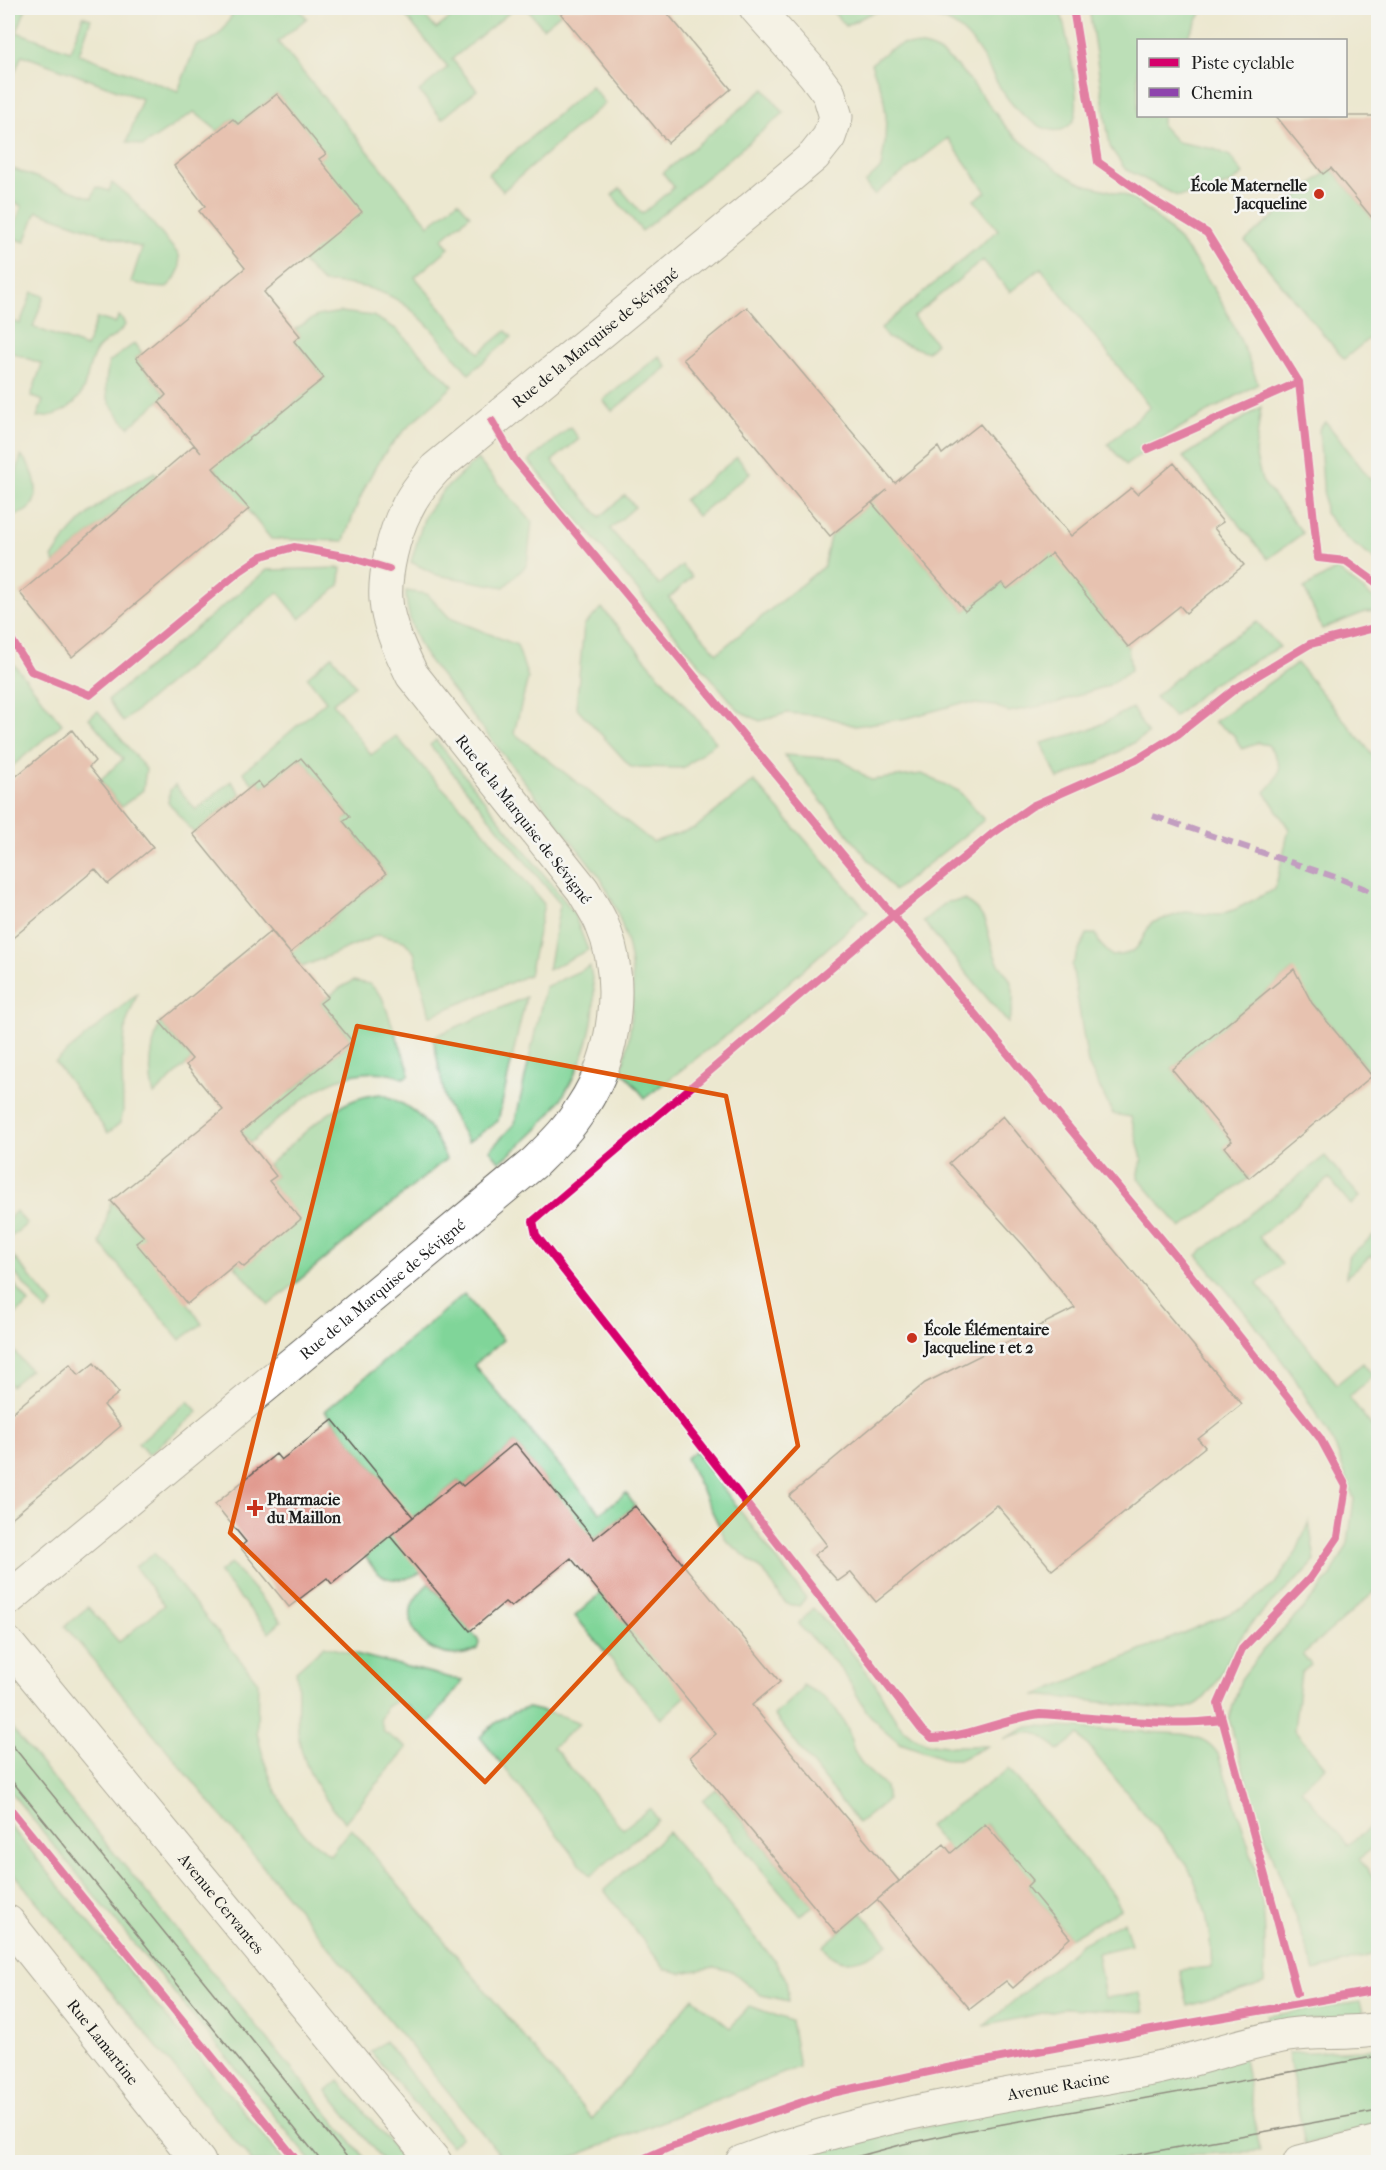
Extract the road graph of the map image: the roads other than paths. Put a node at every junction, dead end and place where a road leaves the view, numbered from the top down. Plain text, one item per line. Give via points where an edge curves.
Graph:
1 (756, 8) edge
2 (8, 1599) edge
3 (8, 1644) edge
4 (8, 1922) edge
5 (1378, 2030) edge
6 (1378, 2142) edge
7 (199, 2163) edge
8 (435, 2163) edge
9 (742, 2163) edge
10 (1300, 2163) edge

1 - 2 street, Rue de la Marquise de Sévigné via 829,94 836,117 829,137 814,156 773,191 436,468 405,510 389,569 386,601 412,675 583,890 602,923 613,961 615,999 610,1039 600,1073 562,1136 534,1163
3 - 8 street, Avenue Cervantes
4 - 7 street, Rue Lamartine
5 - 9 street, Avenue Racine via 1292,2034 1259,2040 1178,2064 833,2132
6 - 10 street

